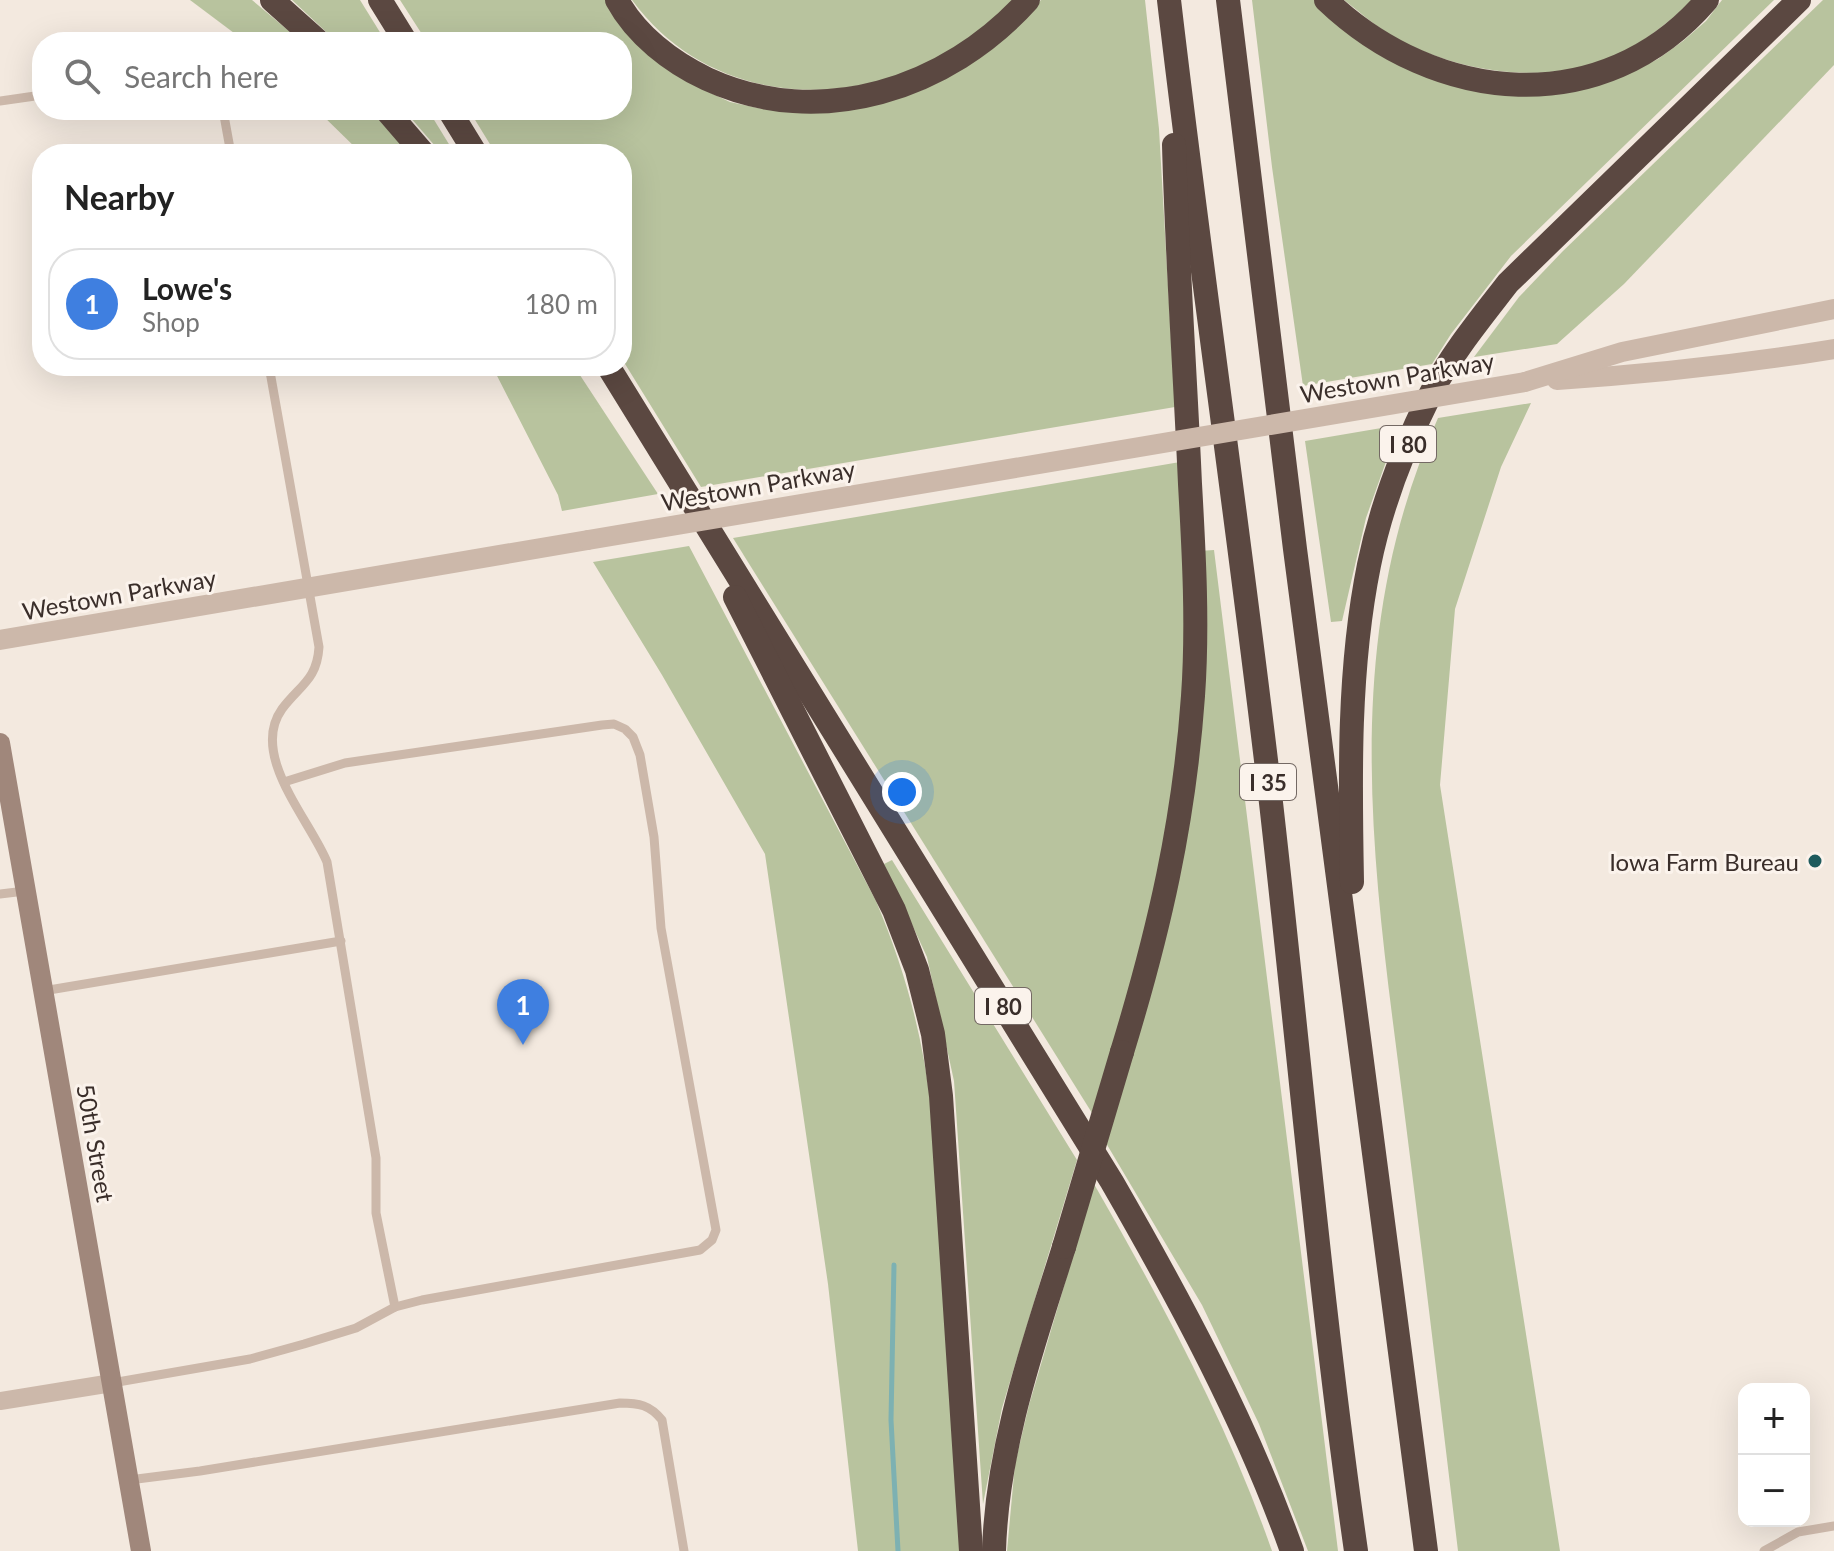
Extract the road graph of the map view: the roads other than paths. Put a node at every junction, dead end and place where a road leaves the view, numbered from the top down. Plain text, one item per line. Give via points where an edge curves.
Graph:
1 (272, 0) edge
2 (380, 0) edge
3 (617, 0) edge
4 (1028, 0) edge
5 (1228, 0) edge
6 (1326, 0) edge
7 (1707, 0) edge
8 (1799, 0) edge
9 (1170, 7) edge
10 (308, 32) edge
11 (400, 32) edge
12 (32, 96) edge
13 (0, 101) edge
14 (225, 120) edge
15 (395, 120) edge
16 (455, 120) edge
17 (229, 144) edge
18 (415, 144) edge
19 (470, 144) edge
20 (1834, 309) edge
21 (1834, 349) edge
22 (271, 376) edge
23 (597, 376) edge
24 (614, 376) edge
25 (1525, 382) junction
26 (638, 414) junction
27 (678, 479) junction
28 (308, 588) junction
29 (0, 640) edge
30 (0, 743) edge
31 (284, 782) junction
32 (25, 891) junction
33 (0, 894) edge
34 (341, 941) junction
35 (43, 991) junction
36 (1359, 1032) junction
37 (395, 1307) junction
38 (112, 1383) junction
39 (0, 1401) edge
40 (129, 1480) junction
41 (1834, 1526) edge
42 (141, 1551) edge
43 (684, 1551) edge
44 (971, 1551) edge
45 (994, 1551) edge
46 (1292, 1551) edge
47 (1356, 1551) edge
48 (1426, 1551) edge
49 (1764, 1551) edge

1 - 10 highway
2 - 11 highway
3 - 4 highway via 648,40 688,70 733,91 806,103 853,99 927,76 968,54
5 - 36 highway, I 35
6 - 7 highway via 1368,34 1424,65 1489,84 1541,85 1593,75 1642,55 1688,22
8 - 36 highway, I 80 via 1508,283 1432,392 1396,471 1369,564 1354,687 1351,810
9 - 45 highway, bridge via 1177,272 1194,558 1194,693 1179,830 1163,910 1022,1381 1004,1460
9 - 47 highway, I 35 via 1253,655
12 - 13 lane
14 - 17 lane
15 - 18 highway
16 - 19 highway
20 - 25 street, Westown Parkway via 1622,352
21 - 25 street, Westown Parkway via 1645,374
22 - 28 lane
23 - 26 highway
24 - 26 highway, I 80
25 - 28 street, Westown Parkway, bridge
26 - 27 highway, I 80
27 - 44 highway via 894,910 917,970 941,1096
27 - 46 highway, I 80 via 1163,1270 1258,1465
28 - 29 street, Westown Parkway
28 - 31 lane via 318,664 281,711 273,730 274,759
30 - 32 main road, 50th Street
31 - 34 lane via 327,862
31 - 37 lane via 345,763 614,724 633,737 640,755 654,837 661,928 716,1230 712,1240 700,1250
32 - 33 lane
32 - 35 main road, 50th Street
34 - 35 lane
34 - 37 lane via 376,1158 376,1213
35 - 38 main road, 50th Street
36 - 48 highway, I 80
37 - 38 lane via 356,1328 250,1359
38 - 39 street
38 - 40 main road, 50th Street
40 - 42 main road, 50th Street
40 - 43 lane via 636,1403 662,1420
41 - 49 lane via 1798,1532

